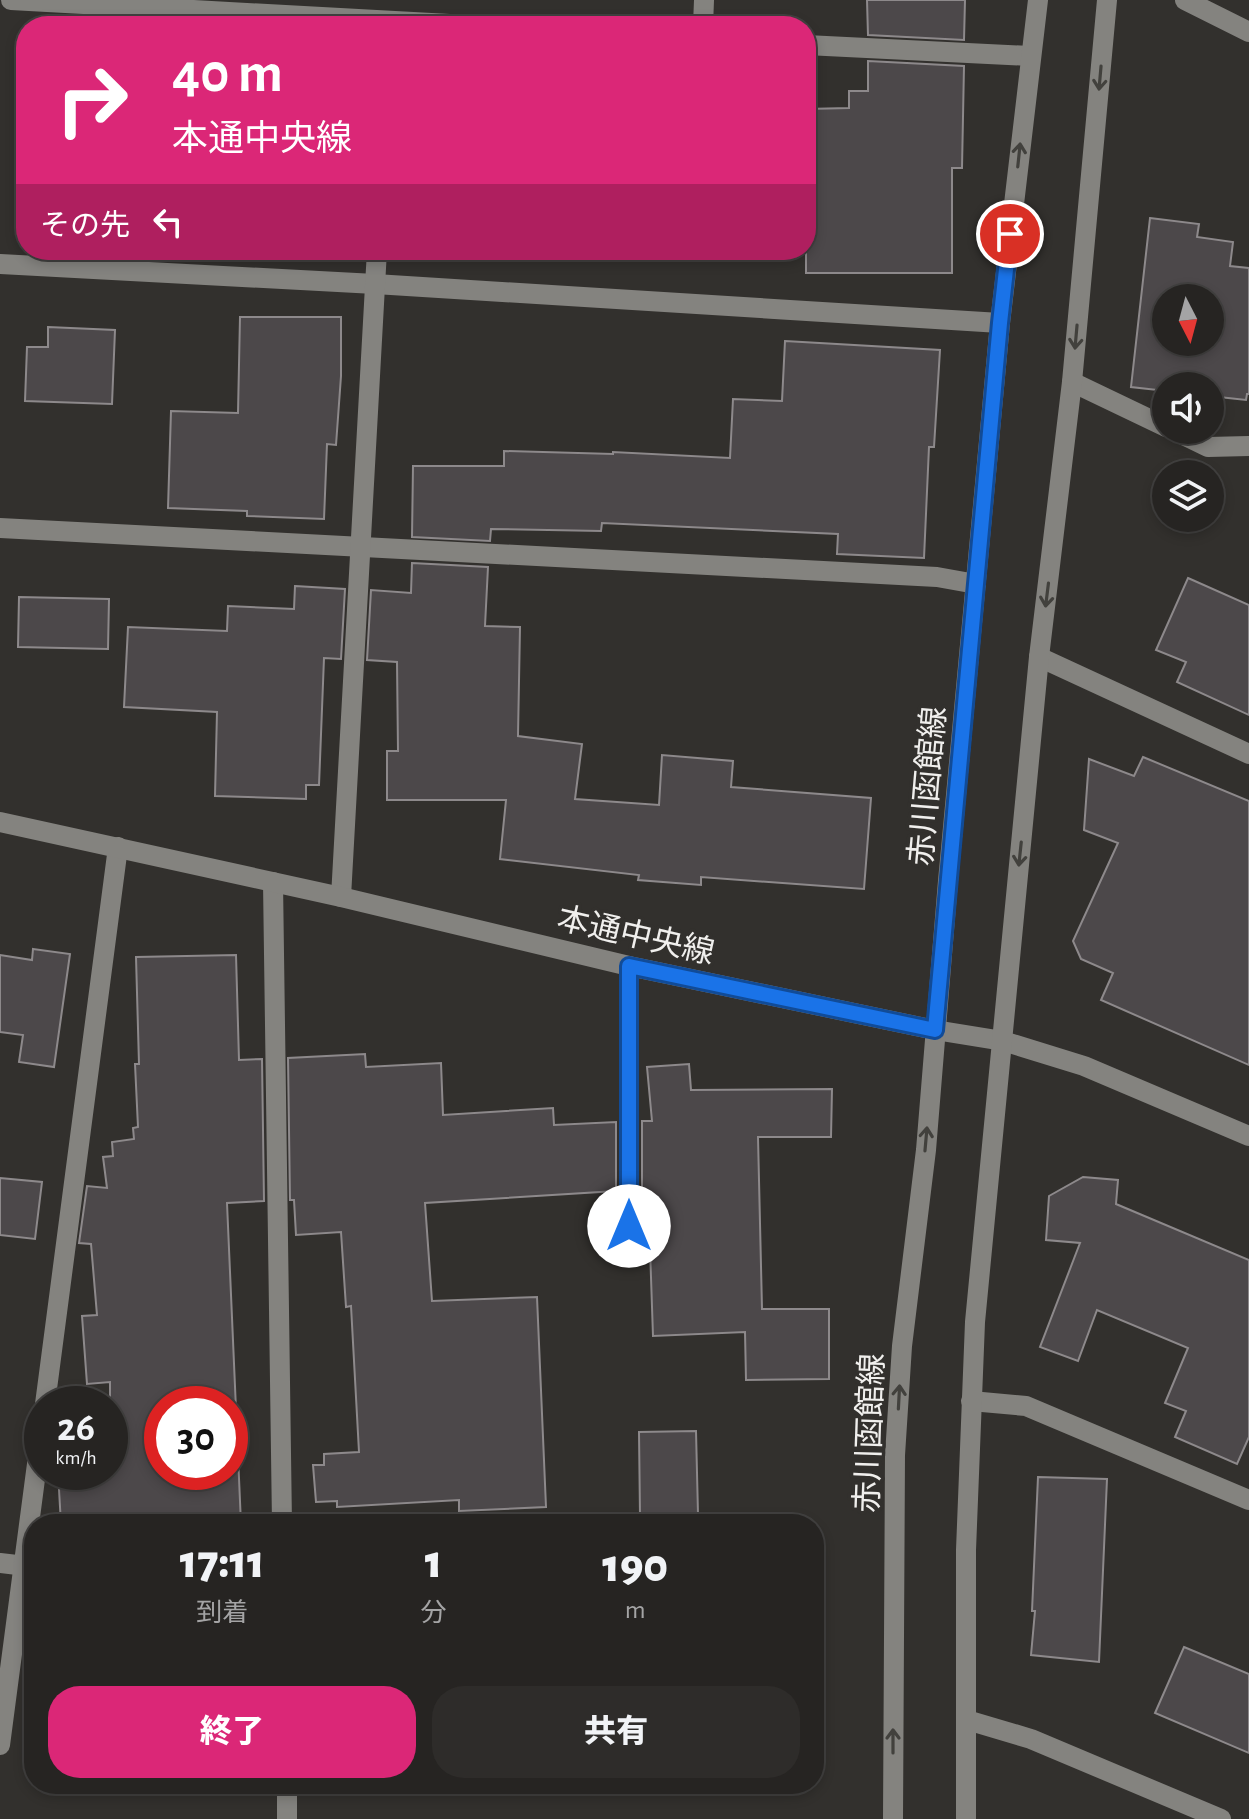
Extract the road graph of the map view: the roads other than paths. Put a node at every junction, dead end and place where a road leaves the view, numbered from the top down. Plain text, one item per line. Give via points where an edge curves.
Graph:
1 (11, 0) edge
2 (1038, 0) edge
3 (1107, 0) edge
4 (1185, 0) edge
5 (73, 1) edge
6 (389, 15) edge
7 (1249, 32) edge
8 (816, 45) edge
9 (1030, 56) junction
10 (376, 260) edge
11 (0, 264) edge
12 (375, 284) junction
13 (1000, 323) junction
14 (1072, 382) junction
15 (1152, 420) edge
16 (1202, 444) edge
17 (1249, 446) edge
18 (0, 528) edge
19 (360, 547) junction
20 (976, 584) junction
21 (1039, 657) junction
22 (1249, 754) edge
23 (0, 822) edge
24 (118, 847) junction
25 (273, 882) junction
26 (341, 897) junction
27 (629, 966) junction
28 (935, 1030) junction
29 (1003, 1041) junction
30 (1249, 1136) edge
31 (629, 1226) dead end
32 (47, 1386) edge
33 (971, 1401) junction
34 (36, 1490) edge
35 (1249, 1500) edge
36 (34, 1514) edge
37 (282, 1514) edge
38 (0, 1563) edge
39 (24, 1565) edge
40 (24, 1597) edge
41 (967, 1720) junction
42 (0, 1745) edge
43 (287, 1794) edge
44 (287, 1819) edge
45 (893, 1819) edge
46 (966, 1819) edge
47 (1221, 1819) edge

1 - 5 street
2 - 9 street, 赤川函館線
3 -> 14 street
4 - 7 street
5 - 6 street
8 - 9 street
13 -> 9 street, 赤川函館線
10 - 12 street
11 - 12 street
12 - 13 street
12 - 19 street
13 - 20 street, 赤川函館線
14 - 15 street
14 -> 21 street
16 - 17 street
18 - 19 street
19 - 20 street via 937,577
19 - 26 street
20 - 28 street, 赤川函館線
21 - 22 street
21 -> 29 street
23 - 24 street, 本通中央線
24 - 25 street, 本通中央線
24 - 32 street
25 - 26 street, 本通中央線
25 - 37 street
26 - 27 street, 本通中央線
27 - 28 street, 本通中央線
27 - 31 street
28 - 29 street, 本通中央線
45 -> 28 street, 赤川函館線 via 895,1455
29 - 30 street, 本通中央線 via 1084,1066
29 - 33 street
33 - 35 street via 1026,1406
33 - 41 street
34 - 36 street
38 - 39 street
40 - 42 street
41 - 46 street
41 - 47 street via 1031,1739
43 - 44 street

